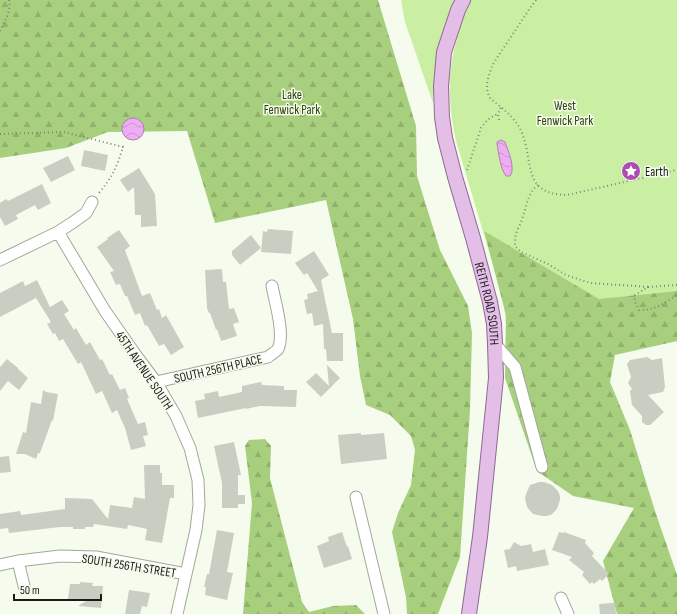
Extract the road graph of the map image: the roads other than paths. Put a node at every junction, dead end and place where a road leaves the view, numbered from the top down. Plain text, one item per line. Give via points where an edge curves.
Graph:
1 (464, 0) edge
2 (92, 202) road end
3 (58, 232) junction
4 (0, 260) edge
5 (272, 286) dead end
6 (495, 344) junction
7 (156, 382) junction
8 (542, 467) dead end
9 (356, 497) dead end
10 (18, 561) junction
11 (0, 565) edge
12 (186, 574) junction
13 (24, 586) dead end
14 (561, 598) dead end
15 (177, 614) edge
16 (384, 614) edge
17 (469, 614) edge
18 (568, 614) edge

1 - 6 main road, REITH ROAD SOUTH via 458,10 444,52 442,117 457,185 490,302
2 - 3 street via 86,213
3 - 4 street
3 - 7 street, 45TH AVENUE SOUTH via 105,311
5 - 7 street, SOUTH 256TH PLACE via 280,324 278,350 268,357
6 - 8 street via 515,368
6 - 17 main road, REITH ROAD SOUTH via 496,378 480,538
7 - 12 street, 45TH AVENUE SOUTH via 176,416 190,448 198,480 196,530
9 - 16 street
10 - 11 street, SOUTH 256TH STREET
10 - 12 street, SOUTH 256TH STREET via 60,556 96,557
10 - 13 street
12 - 15 street, 45TH AVENUE SOUTH
14 - 18 street

